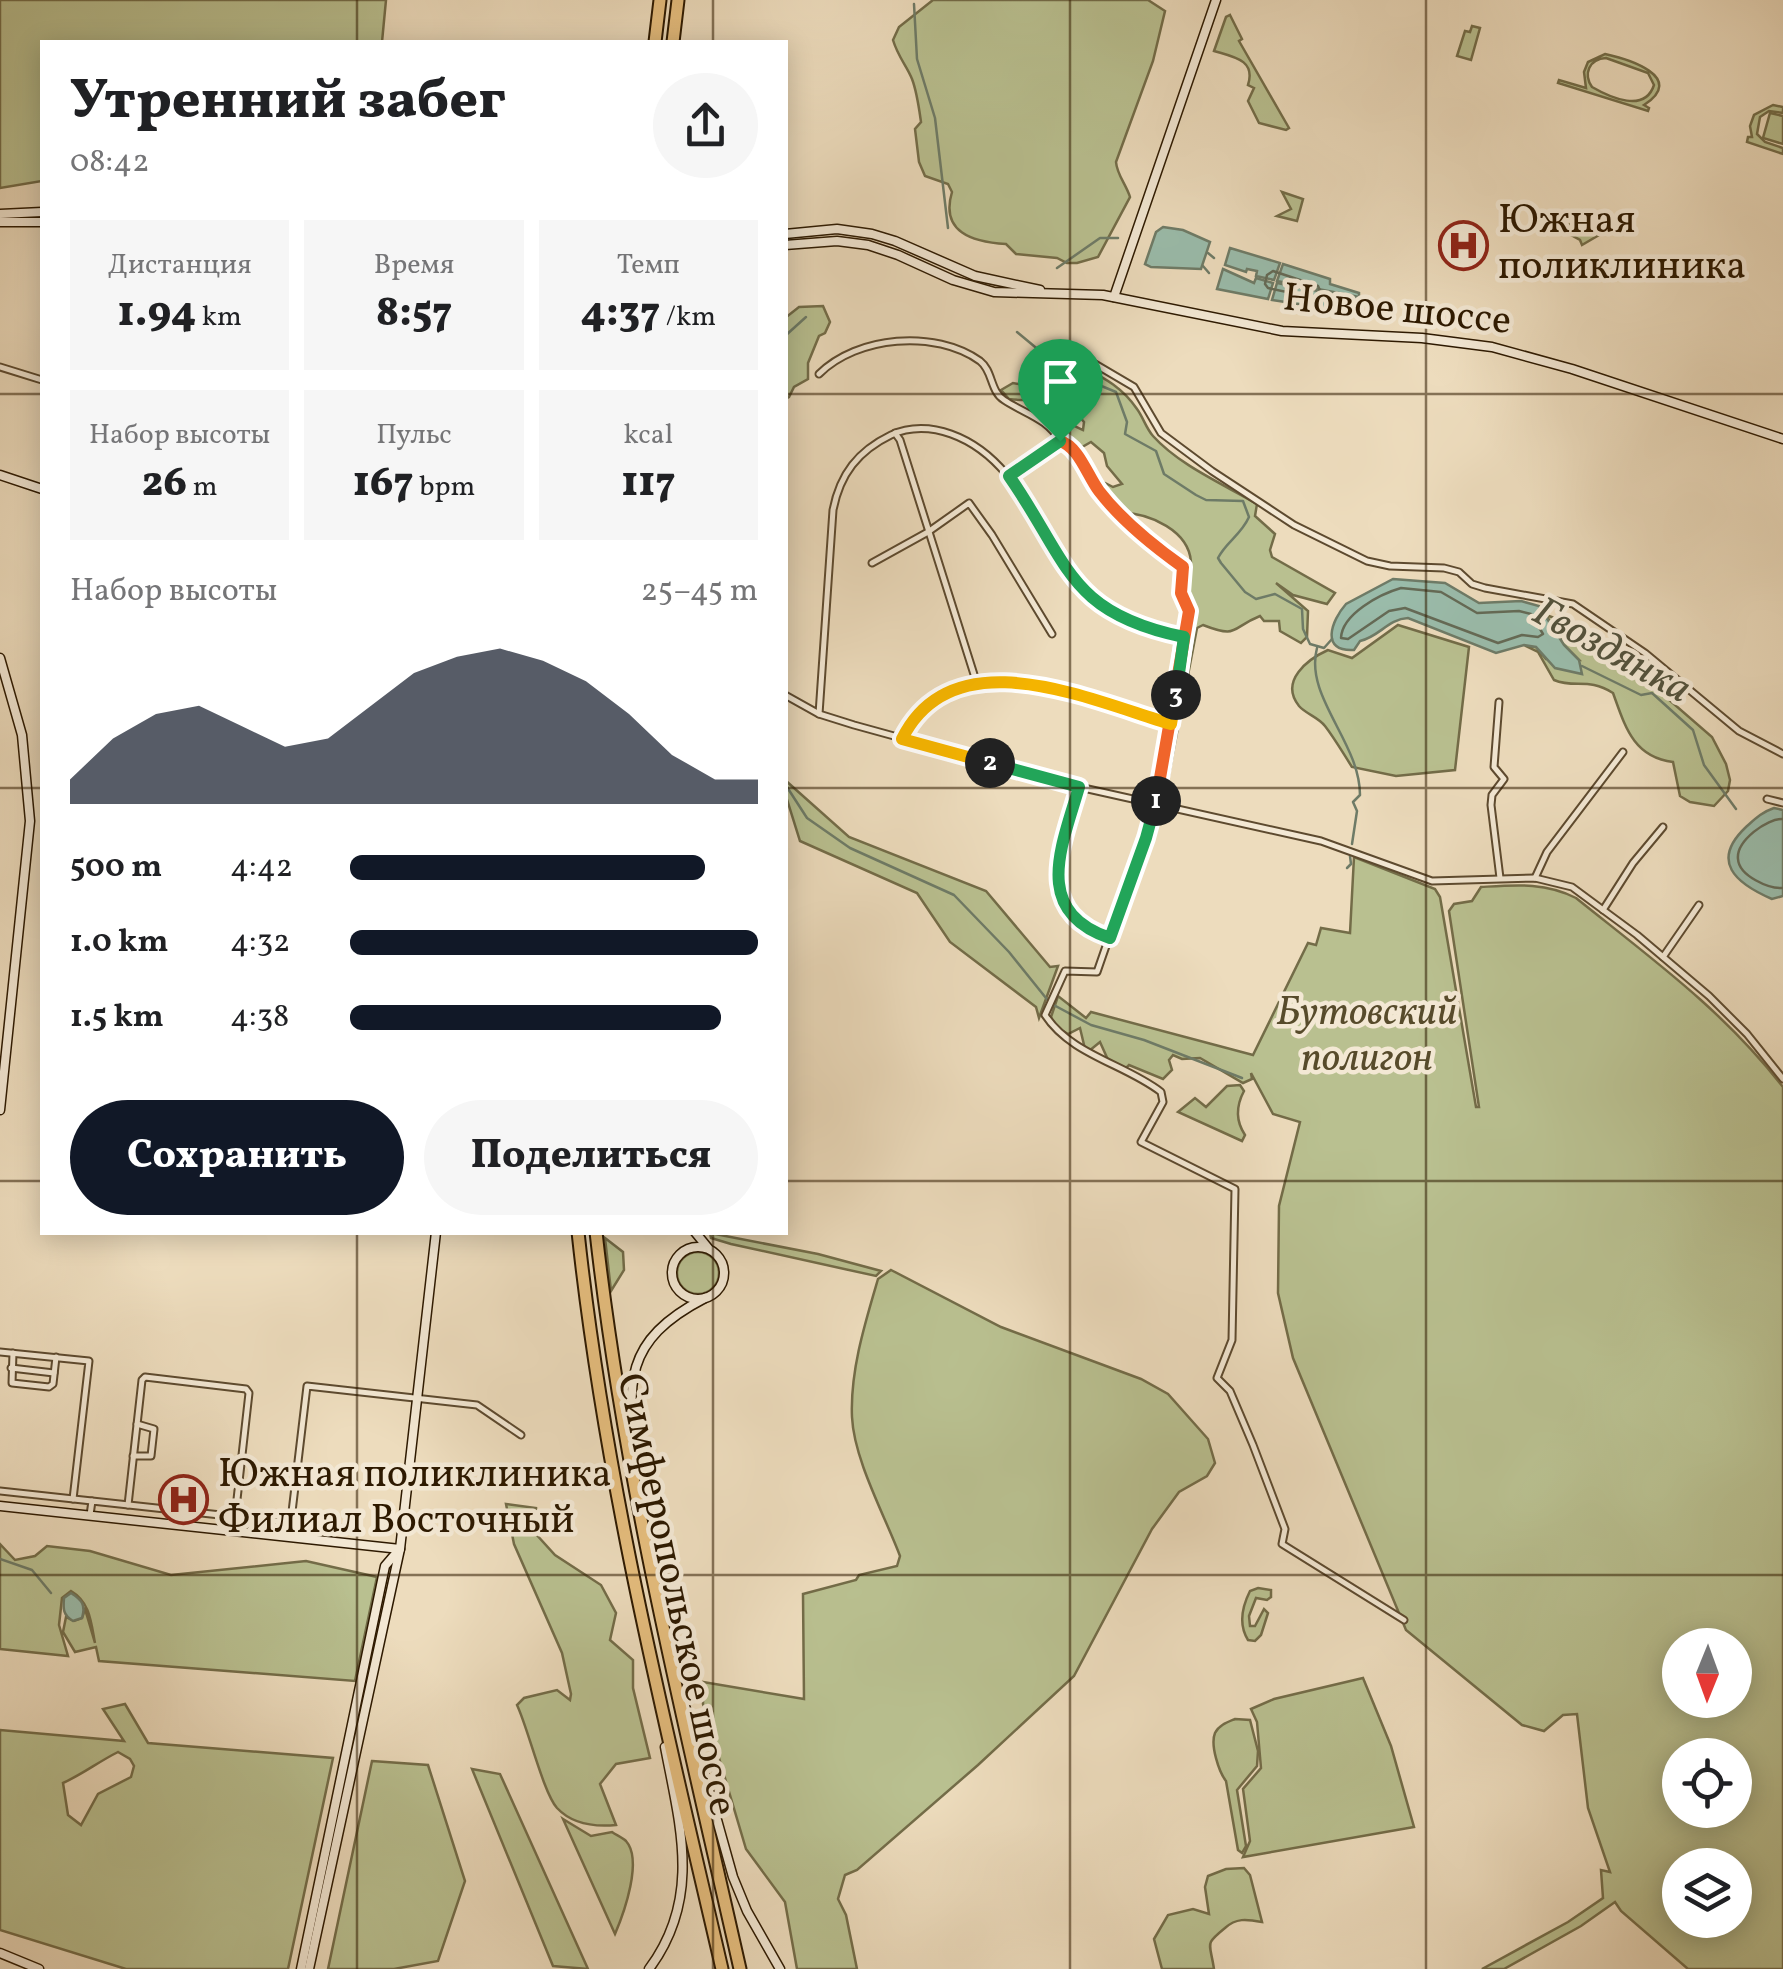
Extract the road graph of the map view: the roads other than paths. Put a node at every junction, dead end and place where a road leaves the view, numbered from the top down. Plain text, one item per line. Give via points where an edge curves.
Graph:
1 (660, 0) edge
2 (678, 0) edge
3 (1216, 0) edge
4 (654, 40) edge
5 (672, 40) edge
6 (40, 212) edge
7 (0, 214) edge
8 (0, 222) edge
9 (40, 222) edge
10 (788, 234) edge
11 (788, 245) edge
12 (1049, 293) junction
13 (1114, 297) junction
14 (1082, 357) dead end
15 (0, 367) edge
16 (819, 374) dead end
17 (40, 379) edge
18 (895, 433) junction
19 (1783, 439) edge
20 (1060, 441) junction
21 (0, 474) edge
22 (1009, 476) junction
23 (40, 488) edge
24 (928, 532) junction
25 (872, 563) dead end
26 (1052, 634) dead end
27 (1184, 637) junction
28 (0, 658) edge
29 (977, 684) junction
30 (788, 697) edge
31 (1499, 702) dead end
32 (819, 714) junction
33 (1171, 724) junction
34 (902, 739) junction
35 (1623, 752) dead end
36 (1783, 754) edge
37 (1079, 787) junction
38 (1767, 799) dead end
39 (1783, 803) edge
40 (1156, 806) junction
41 (1663, 827) dead end
42 (1500, 878) junction
43 (1535, 878) junction
44 (1698, 906) dead end
45 (1603, 910) junction
46 (1110, 938) junction
47 (1662, 957) junction
48 (1783, 1079) edge
49 (0, 1110) edge
50 (436, 1235) edge
51 (578, 1235) edge
52 (596, 1235) edge
53 (698, 1235) edge
54 (712, 1251) junction
55 (705, 1298) junction
56 (0, 1352) edge
57 (13, 1353) junction
58 (56, 1357) junction
59 (11, 1368) junction
60 (54, 1373) junction
61 (419, 1397) junction
62 (137, 1424) junction
63 (520, 1434) dead end
64 (134, 1456) junction
65 (0, 1491) edge
66 (74, 1499) junction
67 (92, 1501) junction
68 (128, 1505) junction
69 (0, 1506) edge
70 (90, 1516) junction
71 (235, 1517) junction
72 (290, 1523) junction
73 (358, 1530) dead end
74 (288, 1538) junction
75 (400, 1549) junction
76 (647, 1556) junction
77 (1404, 1620) dead end
78 (643, 1629) junction
79 (663, 1629) junction
80 (0, 1953) edge
81 (40, 1969) edge
82 (300, 1969) edge
83 (309, 1969) edge
84 (649, 1969) edge
85 (722, 1969) edge
86 (740, 1969) edge
87 (780, 1969) edge

1 - 4 highway
2 - 5 highway
3 - 13 street
6 - 7 street
8 - 9 street
10 - 12 street via 872,234 975,276
11 - 12 street via 868,245 976,288
12 - 13 street, Новое шоссе
13 - 19 street, Новое шоссе via 1282,331 1422,338 1521,353
14 - 36 street via 1134,387 1161,433 1312,535 1378,564 1444,568 1485,588 1573,604 1739,731
15 - 17 street
16 - 20 street via 868,346 936,344 979,361 1001,398 1047,424
18 - 22 street via 913,428 964,438
18 - 24 street
18 - 32 street via 852,463 838,486
20 - 22 street
20 - 27 street via 1071,445 1121,516 1183,567 1181,593 1189,611
21 - 23 street
22 - 27 street via 1092,600 1126,620
24 - 25 street
24 - 26 street via 969,503
24 - 29 street
27 - 33 street
28 - 49 street via 22,734 30,821
29 - 33 street via 1046,686
29 - 34 street via 922,707
30 - 32 street
31 - 42 street via 1494,767 1504,779 1490,805
32 - 34 street
33 - 40 street
34 - 37 street
35 - 43 street via 1547,852
37 - 40 street
37 - 46 street via 1058,892 1085,927
38 - 39 street
40 - 42 street via 1320,841 1437,881
40 - 46 street
41 - 45 street
42 - 43 street
43 - 45 street via 1572,888
44 - 47 street
45 - 47 street
46 - 77 street via 1097,972 1061,974 1045,1016 1079,1047 1161,1092 1163,1102 1141,1142 1235,1189 1232,1340 1217,1378 1253,1445 1284,1529 1282,1544
47 - 48 street via 1748,1034
50 - 61 street
51 - 78 highway, Симферопольское шоссе via 601,1415
52 - 76 highway, Симферопольское шоссе
53 - 54 street
54 - 55 street via 724,1277
54 - 55 street via 688,1249 672,1272 678,1291
55 - 76 street via 652,1338 630,1382
56 - 57 street
57 - 58 street
57 - 59 street
58 - 60 street
58 - 66 street via 89,1361
59 - 60 street
59 - 60 street via 12,1383 49,1387
61 - 63 street via 478,1405
61 - 72 street via 305,1387
61 - 75 street
62 - 64 street
62 - 64 street via 154,1429 151,1456
62 - 71 street via 146,1377 246,1389
64 - 68 street
65 - 66 street
66 - 67 street
67 - 68 street
67 - 70 street
68 - 71 street
69 - 70 street
70 - 74 street
71 - 72 street
72 - 73 street
72 - 74 street
74 - 75 street
75 - 82 street via 385,1566
75 - 83 street
76 - 79 highway, Симферопольское шоссе
78 - 84 street via 683,1852 678,1915
78 - 85 highway, Симферопольское шоссе
79 - 86 highway, Симферопольское шоссе
79 - 87 street via 732,1877
80 - 81 street

